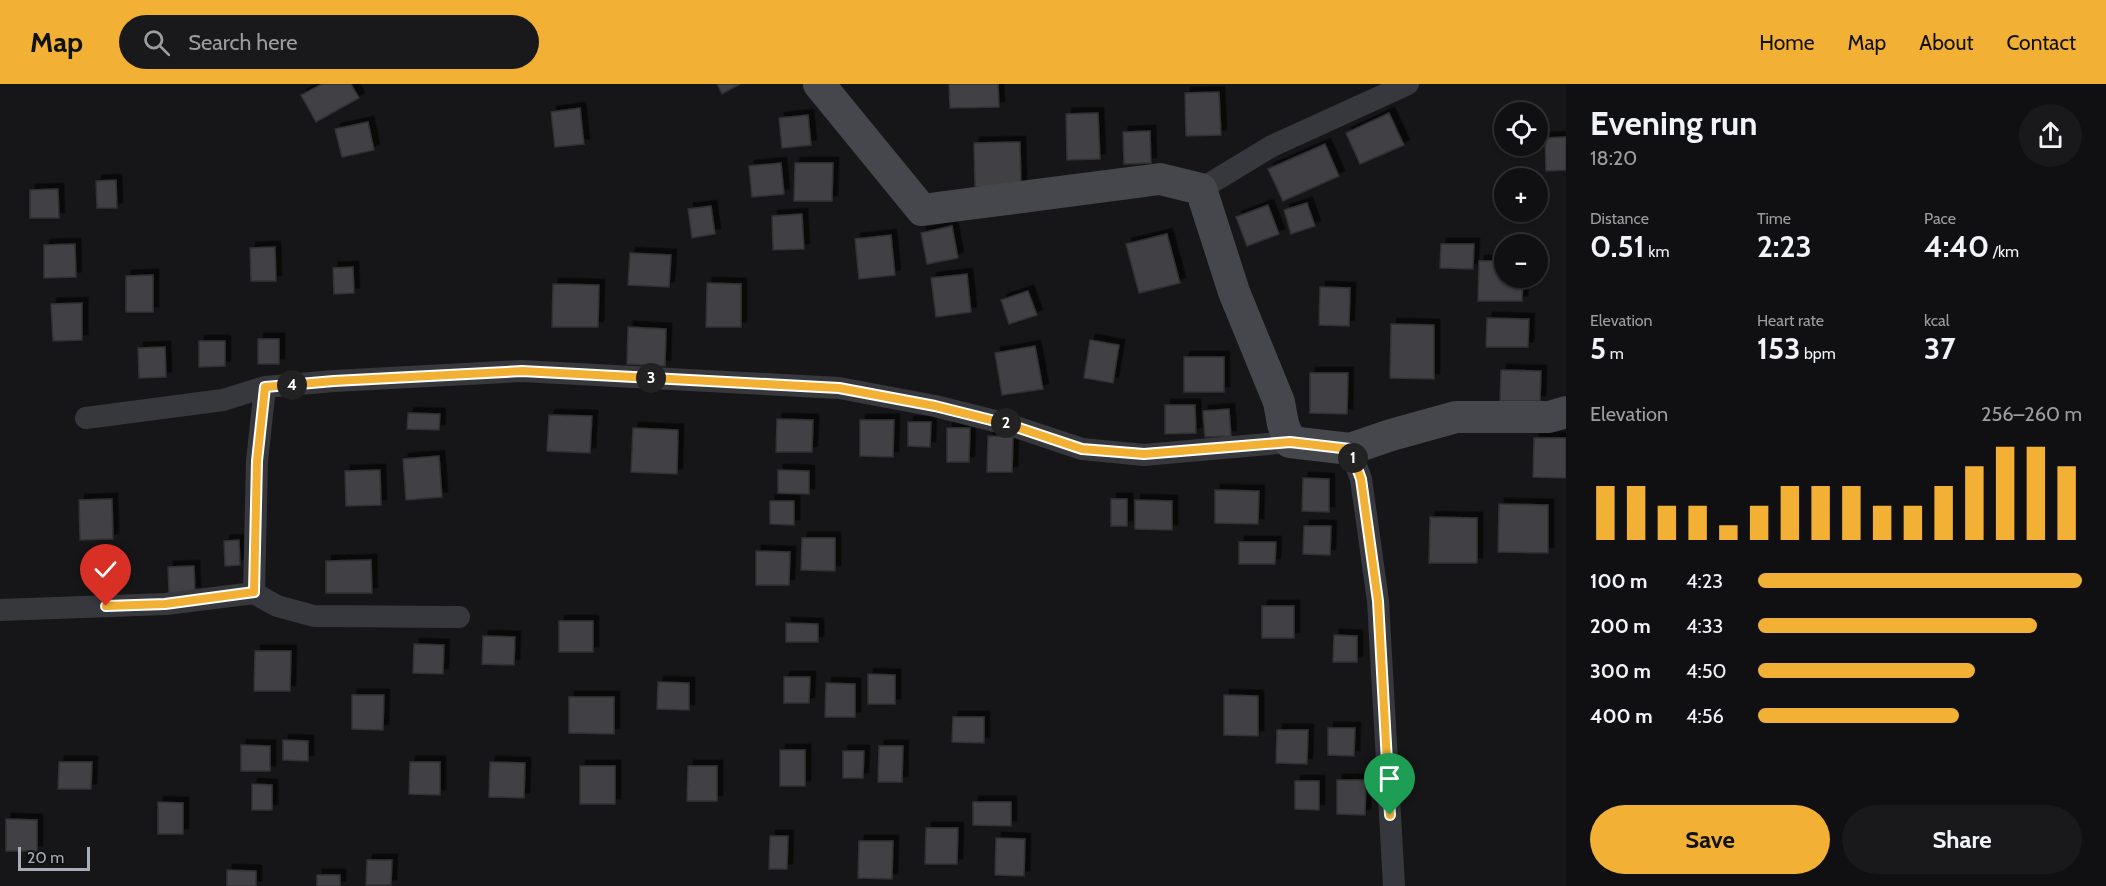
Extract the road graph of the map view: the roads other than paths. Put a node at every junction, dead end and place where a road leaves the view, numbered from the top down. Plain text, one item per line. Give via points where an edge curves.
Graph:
1 (819, 84) edge
2 (1408, 84) edge
3 (1200, 189) junction
4 (265, 387) junction
5 (1566, 412) edge
6 (86, 418) dead end
7 (1290, 442) junction
8 (1350, 449) junction
9 (254, 592) junction
10 (0, 610) edge
11 (459, 617) dead end
12 (1394, 886) edge

1 - 3 main road via 922,210 1160,179
2 - 3 street via 1272,146
3 - 7 main road via 1234,292 1279,402
4 - 6 street via 223,400
4 - 7 street via 533,371 839,388 935,406 1082,449 1103,451 1144,454
4 - 9 street via 257,461
5 - 8 main road via 1549,417 1456,417
7 - 8 main road
8 - 12 street via 1361,479 1378,601
9 - 10 street via 165,604
9 - 11 street via 277,606 314,616

